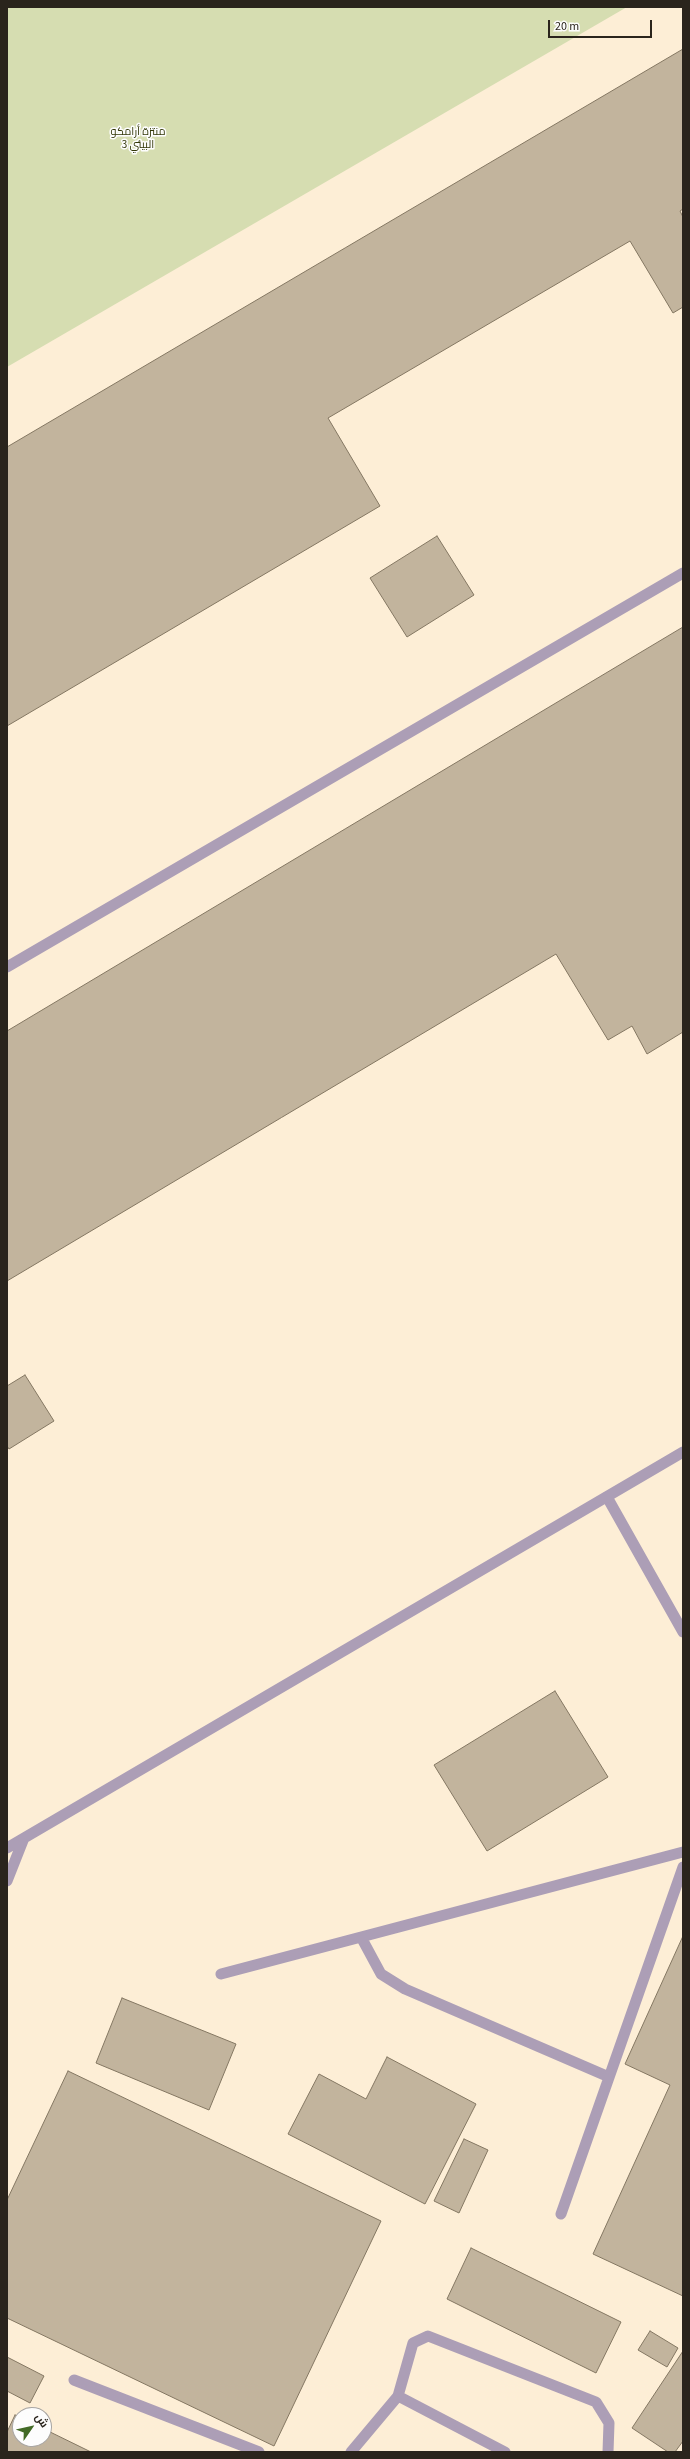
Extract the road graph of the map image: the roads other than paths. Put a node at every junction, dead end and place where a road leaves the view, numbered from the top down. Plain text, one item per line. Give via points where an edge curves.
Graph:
1 (683, 573) edge
2 (7, 967) edge
3 (683, 1452) edge
4 (607, 1497) junction
5 (683, 1632) edge
6 (24, 1838) junction
7 (7, 1848) edge
8 (683, 1852) edge
9 (683, 1868) edge
10 (7, 1881) edge
11 (362, 1937) junction
12 (221, 1974) dead end
13 (609, 2077) junction
14 (561, 2214) dead end
15 (74, 2380) dead end
16 (398, 2396) junction
17 (259, 2452) edge
18 (351, 2452) edge
19 (504, 2452) edge
20 (608, 2452) edge

1 - 2 street
3 - 4 street
4 - 5 street
4 - 6 street
6 - 7 street
6 - 10 street
8 - 11 street
9 - 13 street
11 - 12 street
11 - 13 street via 381,1974 405,1989
13 - 14 street
15 - 17 street
16 - 18 street
16 - 19 street
16 - 20 street via 413,2343 428,2336 596,2402 609,2423

